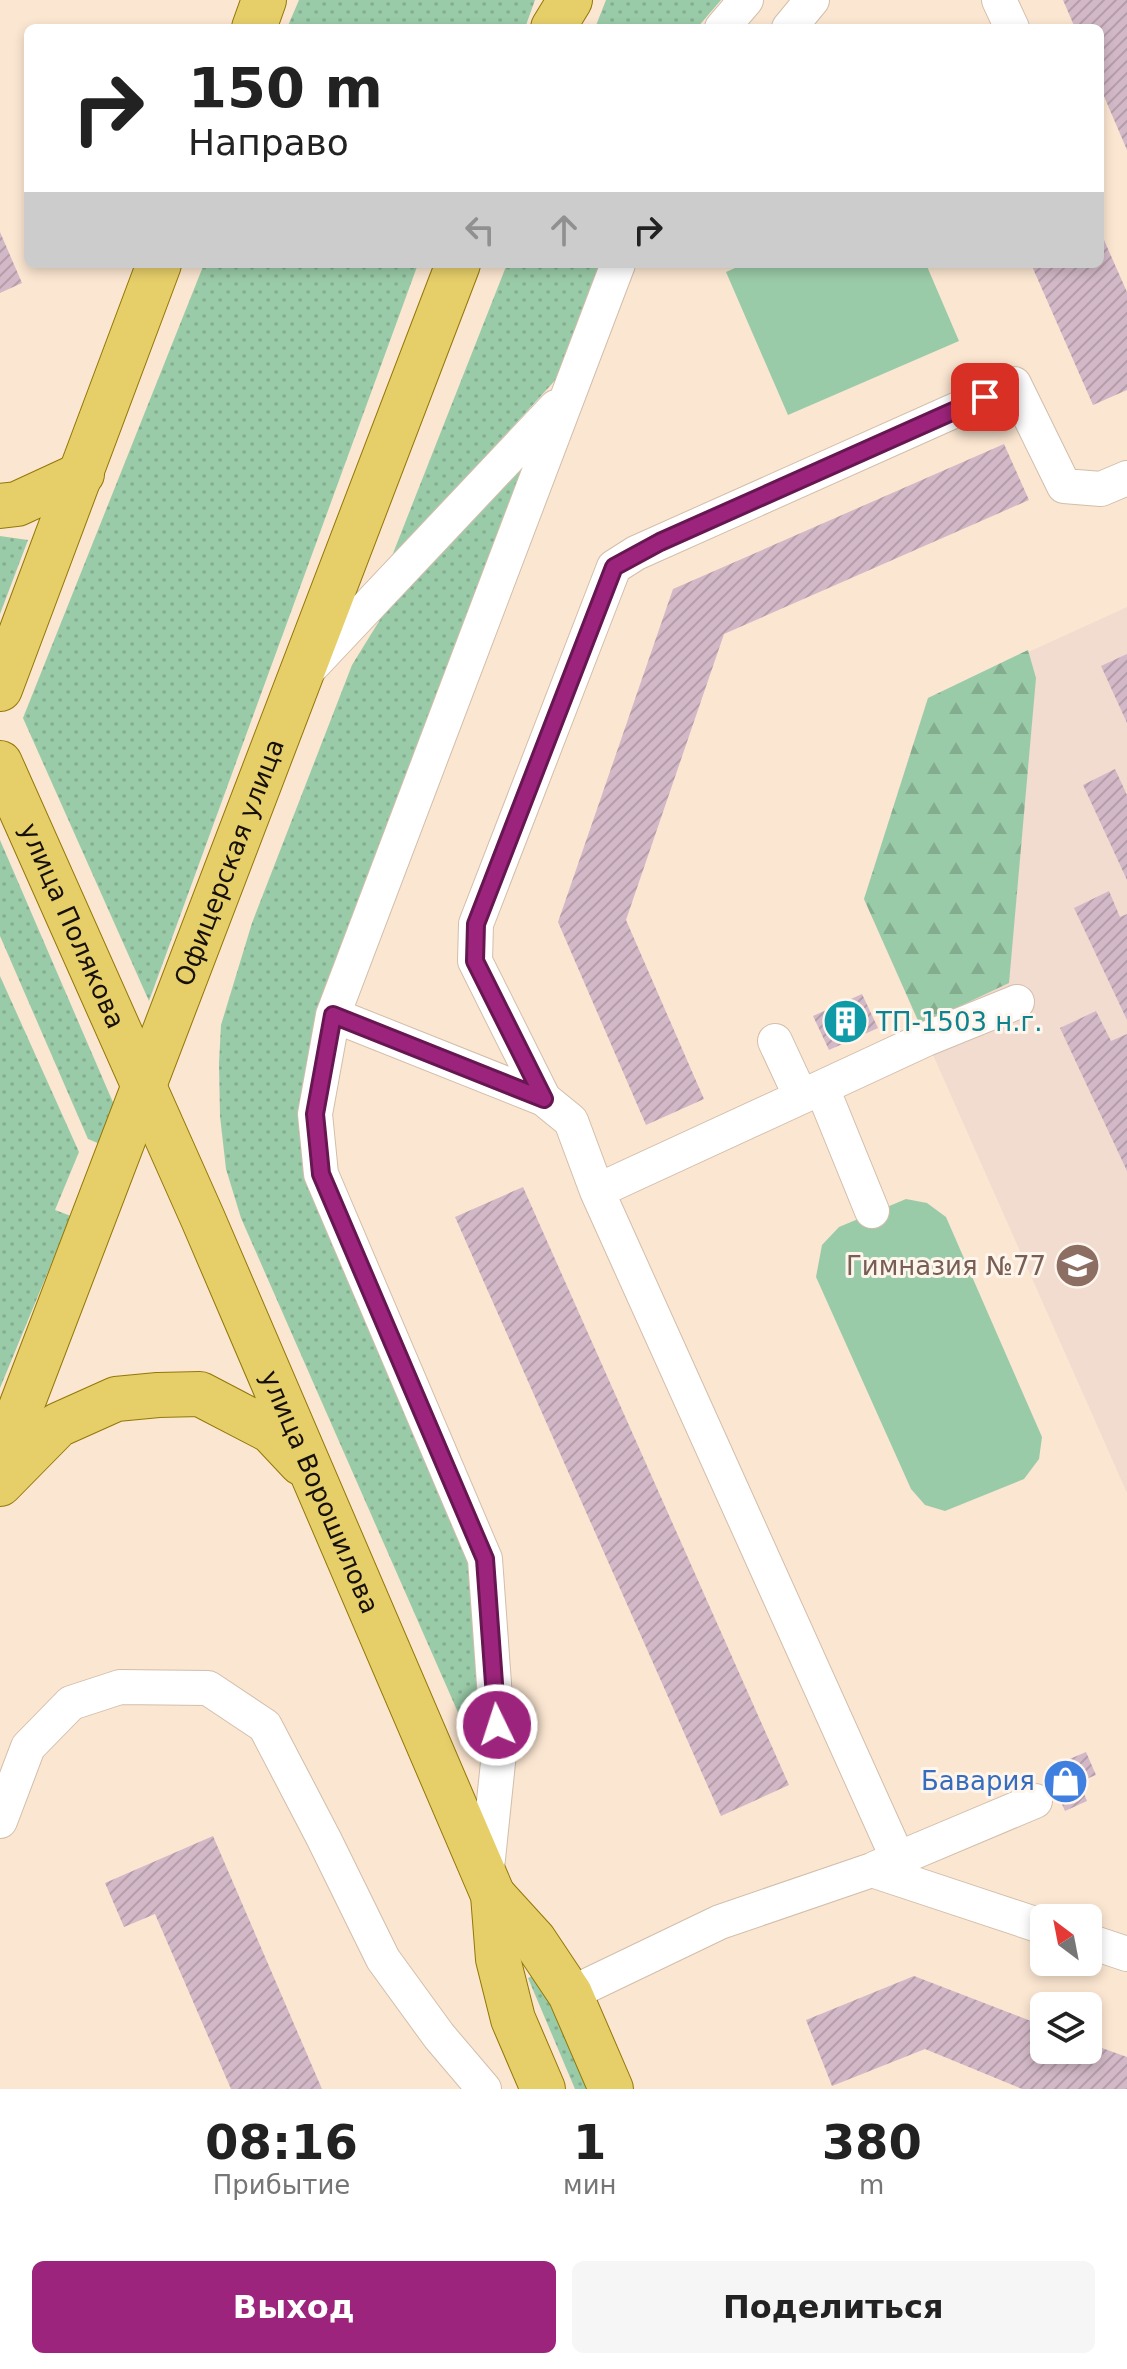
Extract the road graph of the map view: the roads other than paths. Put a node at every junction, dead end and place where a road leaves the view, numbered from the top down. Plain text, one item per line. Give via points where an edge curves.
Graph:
1 (264, 0) edge
2 (552, 0) edge
3 (570, 0) edge
4 (746, 0) edge
5 (812, 0) edge
6 (999, 0) edge
7 (255, 24) edge
8 (544, 24) edge
9 (555, 24) edge
10 (725, 24) edge
11 (792, 24) edge
12 (1010, 24) edge
13 (158, 268) edge
14 (456, 268) edge
15 (616, 268) edge
16 (567, 395) junction
17 (82, 474) junction
18 (1127, 478) edge
19 (0, 506) edge
20 (298, 680) junction
21 (0, 689) edge
22 (0, 763) edge
23 (1017, 1002) dead end
24 (333, 1015) junction
25 (775, 1041) dead end
26 (144, 1088) junction
27 (811, 1093) junction
28 (544, 1099) junction
29 (597, 1191) junction
30 (872, 1211) dead end
31 (0, 1462) edge
32 (314, 1476) junction
33 (0, 1484) edge
34 (1035, 1801) dead end
35 (0, 1821) edge
36 (885, 1864) junction
37 (489, 1887) junction
38 (1030, 1921) edge
39 (1102, 1946) edge
40 (1127, 1954) edge
41 (570, 1994) junction
42 (484, 2089) edge
43 (543, 2089) edge
44 (611, 2089) edge

1 - 7 main road
2 - 8 main road
3 - 9 main road
4 - 10 street
5 - 11 street
6 - 12 street
13 - 17 main road
14 - 20 main road, Офицерская улица
15 - 16 street
16 - 20 street
16 - 24 street
17 - 19 main road via 17,504
17 - 21 main road
18 - 28 street via 1101,489 1064,486 1014,384 614,567 476,924 475,961
20 - 26 main road, Офицерская улица
22 - 26 main road, улица Полякова
23 - 27 street
24 - 28 street
24 - 37 street via 315,1114 321,1174 485,1559 499,1753
25 - 27 street
26 - 31 main road, Офицерская улица
26 - 32 main road, улица Ворошилова
27 - 29 street
27 - 30 street
28 - 29 street via 571,1121
29 - 36 street
32 - 33 main road via 271,1431 200,1394 116,1399 58,1425
32 - 37 main road, улица Ворошилова
34 - 36 street
35 - 42 street via 28,1747 71,1703 120,1687 208,1688 265,1726 383,1959
36 - 38 street
36 - 41 street via 720,1922
37 - 41 main road, улица Ворошилова
37 - 43 main road, улица Ворошилова via 498,1959 513,2019
39 - 40 street
41 - 44 main road, улица Ворошилова

